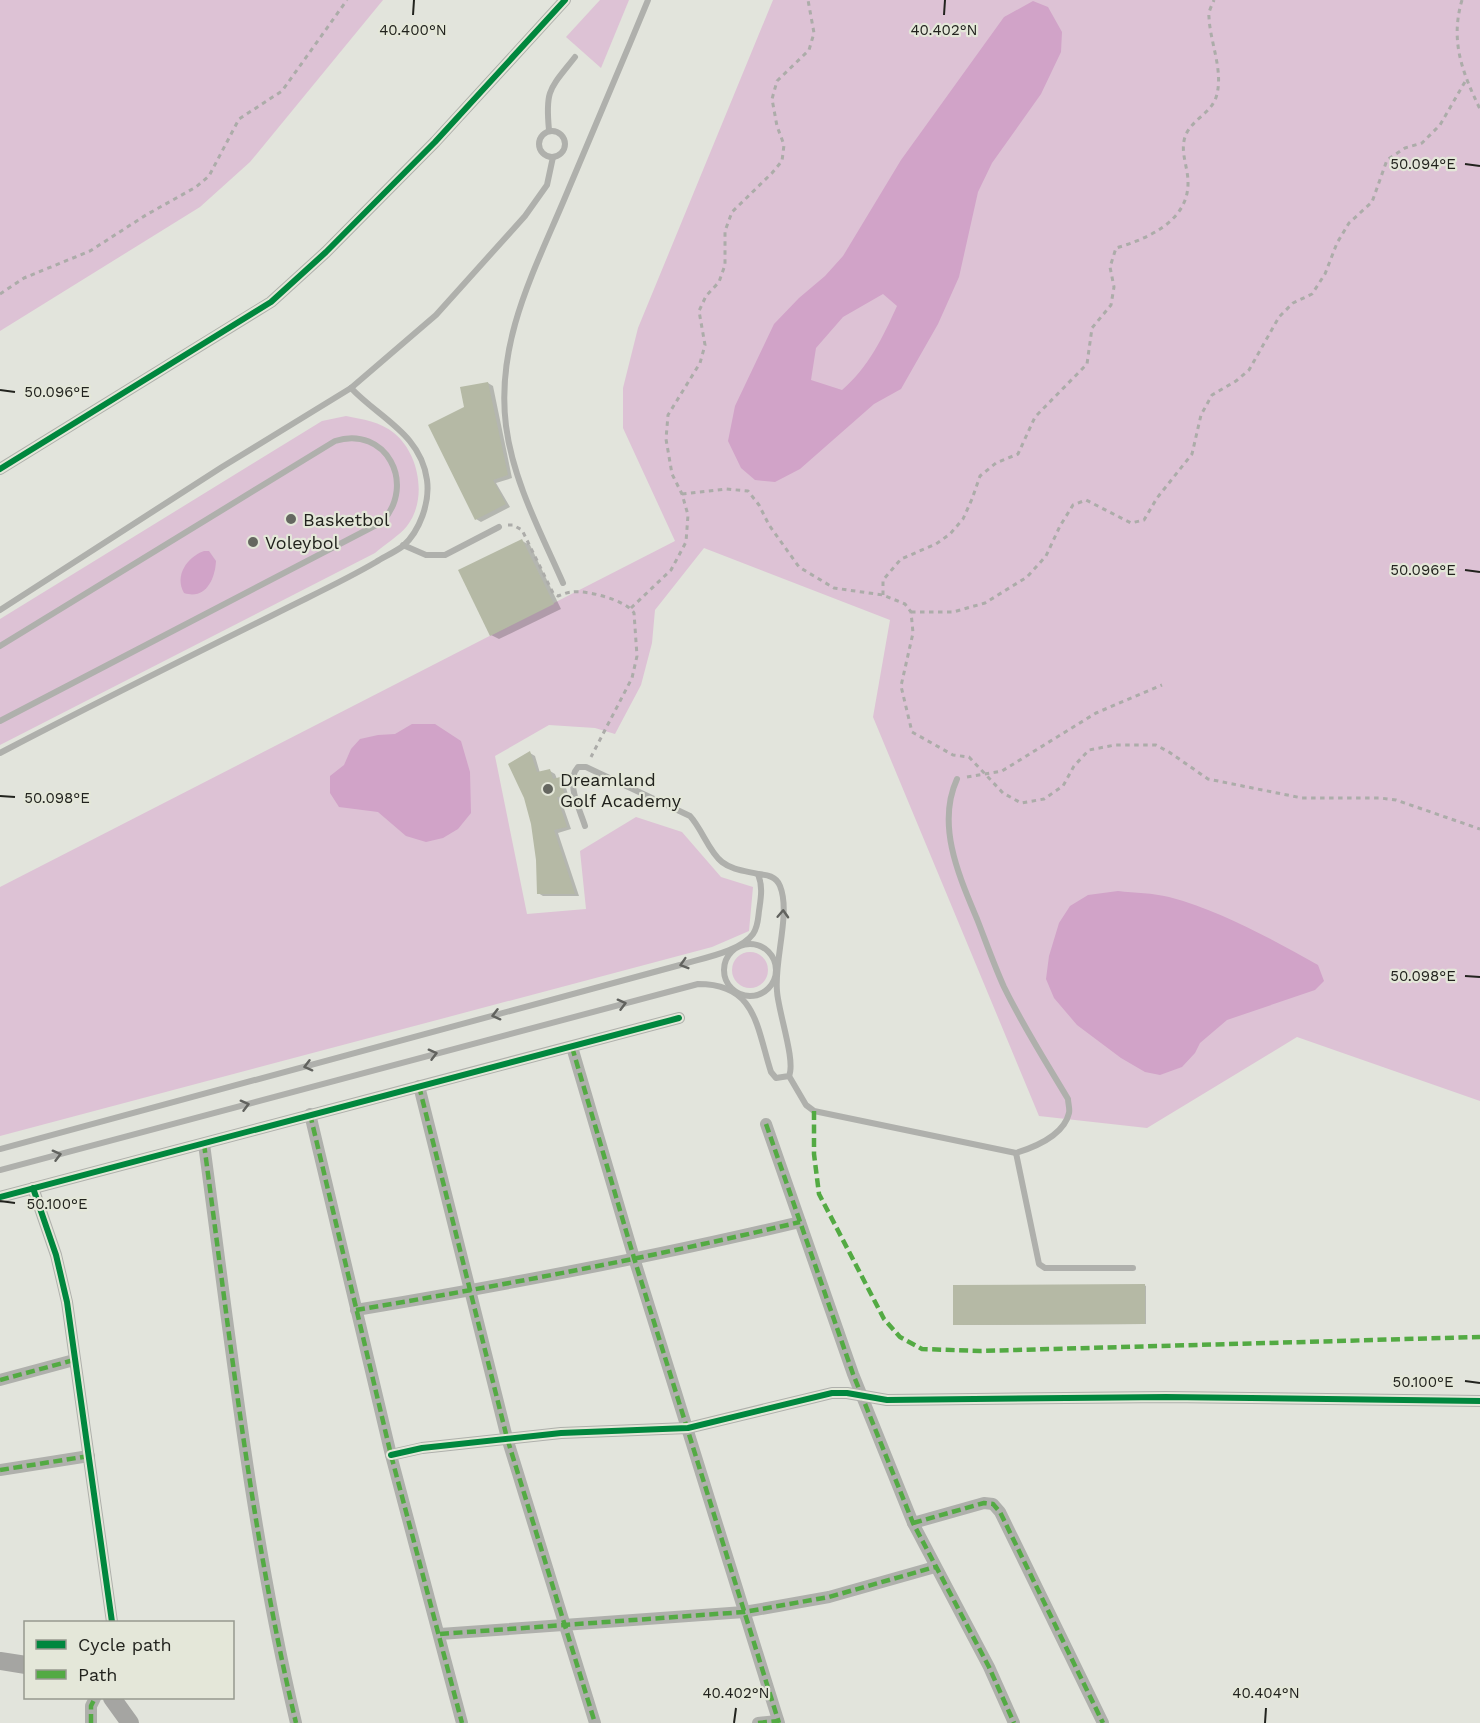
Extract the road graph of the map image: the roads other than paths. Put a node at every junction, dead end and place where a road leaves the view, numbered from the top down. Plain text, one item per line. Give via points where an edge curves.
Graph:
1 (565, 0) edge
2 (648, 0) edge
3 (575, 57) dead end
4 (549, 130) junction
5 (553, 157) junction
6 (351, 388) junction
7 (0, 469) edge
8 (499, 527) road end
9 (403, 545) junction
10 (563, 583) dead end
11 (0, 610) edge
12 (0, 646) edge
13 (0, 721) edge
14 (0, 753) edge
15 (957, 779) road end
16 (585, 826) dead end
17 (758, 874) junction
18 (741, 945) junction
19 (776, 972) junction
20 (736, 992) junction
21 (679, 1018) dead end
22 (572, 1047) junction
23 (789, 1076) junction
24 (419, 1086) junction
25 (310, 1114) junction
26 (766, 1124) dead end
27 (204, 1144) junction
28 (0, 1149) edge
29 (1016, 1152) junction
30 (0, 1170) edge
31 (33, 1188) junction
32 (0, 1197) edge
33 (800, 1222) junction
34 (634, 1258) junction
35 (1133, 1268) dead end
36 (469, 1291) junction
37 (356, 1310) junction
38 (74, 1360) junction
39 (0, 1380) edge
40 (862, 1397) junction
41 (1480, 1401) edge
42 (688, 1428) junction
43 (507, 1438) junction
44 (391, 1455) junction
45 (89, 1456) junction
46 (0, 1470) edge
47 (913, 1523) junction
48 (934, 1567) junction
49 (744, 1612) junction
50 (112, 1621) edge
51 (565, 1624) junction
52 (440, 1634) junction
53 (0, 1661) edge
54 (24, 1665) edge
55 (94, 1699) edge
56 (113, 1699) edge
57 (779, 1722) edge
58 (91, 1723) edge
59 (130, 1723) edge
60 (296, 1723) edge
61 (462, 1723) edge
62 (595, 1723) edge
63 (758, 1723) edge
64 (1014, 1723) edge
65 (1103, 1723) edge

1 - 7 street via 435,142 271,302
2 - 10 lane via 520,302 506,360 506,426 516,470
3 - 4 lane via 548,95
4 - 5 lane via 541,135 538,144 542,152
4 - 5 lane via 557,131 566,141 564,150
5 - 6 lane via 547,184 525,216 436,315
6 - 9 lane via 408,437 420,455 427,479 427,500 418,525
6 - 11 lane
8 - 9 lane via 445,555 426,555
9 - 14 lane via 357,573
12 - 13 lane via 334,441 346,438 372,442 393,462 397,477 395,503 382,522
15 - 29 lane via 951,791 949,822 958,872 1004,986 1068,1099 1070,1112 1062,1129 1030,1149
16 - 17 lane via 572,782 578,767 586,766 690,816 722,862
17 - 18 lane via 762,893 757,925
19 -> 17 lane via 783,897 777,880
18 - 19 lane via 758,945 766,950
18 - 20 lane via 725,963 726,979
18 -> 28 lane via 680,965
19 - 20 lane via 761,993 753,996
19 - 23 lane via 778,1004 792,1070
20 - 23 lane via 752,1013 771,1071 776,1078
30 -> 20 lane via 685,987 711,984
21 - 22 street
22 - 24 street
22 - 34 street
23 - 29 lane via 806,1105 814,1111
24 - 25 street
24 - 36 street
25 - 27 street
25 - 37 street
26 - 33 street
27 - 31 street
27 - 60 street via 248,1472 275,1632
29 - 35 lane via 1039,1263 1045,1268
31 - 32 street
31 - 38 street via 62,1278
33 - 34 street
33 - 40 street
34 - 36 street
34 - 42 street
36 - 37 street
36 - 43 street
37 - 44 street
38 - 39 street
38 - 45 street
40 - 41 street
40 - 42 street via 832,1393
40 - 47 street
42 - 43 street
42 - 49 street
43 - 44 street
43 - 51 street
44 - 52 street
45 - 46 street
45 - 50 street
47 - 48 street
47 - 65 street via 984,1503 993,1504
48 - 49 street via 830,1597
48 - 64 street via 989,1667
49 - 51 street
49 - 57 street
51 - 52 street
51 - 62 street
52 - 61 street
53 - 54 main road
55 - 58 street
56 - 59 main road
57 - 63 street

